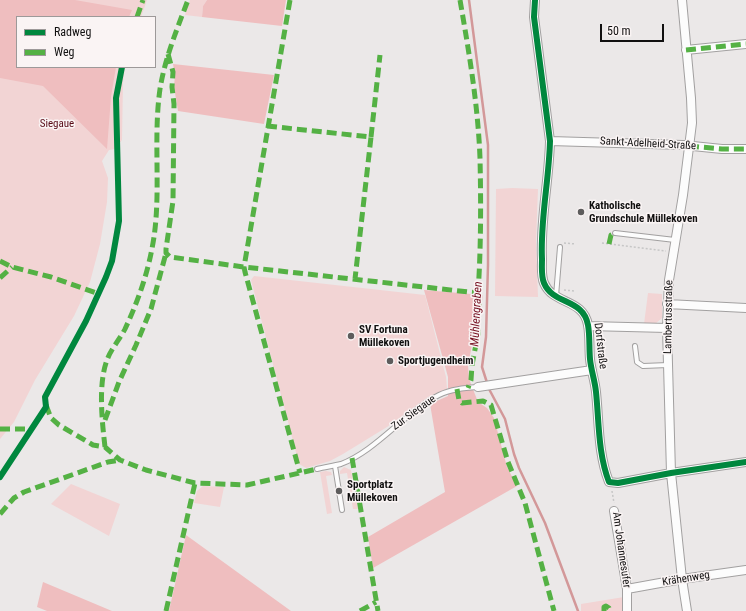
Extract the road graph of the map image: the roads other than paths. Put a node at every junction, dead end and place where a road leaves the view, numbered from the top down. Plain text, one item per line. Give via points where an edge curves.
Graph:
1 (535, 0) edge
2 (682, 0) edge
3 (746, 44) edge
4 (686, 50) junction
5 (550, 141) junction
6 (689, 146) junction
7 (746, 149) edge
8 (615, 233) dead end
9 (675, 240) junction
10 (560, 247) dead end
11 (556, 293) junction
12 (667, 304) junction
13 (746, 308) edge
14 (588, 326) junction
15 (667, 328) junction
16 (634, 346) dead end
17 (668, 365) junction
18 (592, 370) junction
19 (478, 387) joint
20 (746, 462) edge
21 (335, 466) junction
22 (317, 469) dead end
23 (671, 473) junction
24 (342, 510) dead end
25 (614, 512) road end
26 (746, 570) edge
27 (682, 579) junction
28 (627, 589) junction
29 (627, 611) edge
30 (688, 611) edge

1 - 5 street, Dorfstraße via 534,17
2 - 4 street, Lambertusstraße
3 - 4 street
4 - 6 street, Lambertusstraße via 692,123
5 - 6 street, Sankt-Adelheid-Straße
5 - 11 street, Dorfstraße via 541,241 544,283
6 - 7 street, Sankt-Adelheid-Straße
6 - 9 street, Lambertusstraße
8 - 9 lane
9 - 12 street, Lambertusstraße
10 - 11 lane
11 - 14 street, Dorfstraße via 585,315
12 - 13 street
12 - 15 street, Lambertusstraße
14 - 15 street
14 - 18 street, Dorfstraße
15 - 17 street, Lambertusstraße
16 - 17 lane via 637,362 643,366
17 - 23 street, Lambertusstraße
18 - 19 street, Zur Siegaue
18 - 23 street, Dorfstraße via 605,472 609,482 618,483
19 - 21 lane, Zur Siegaue via 440,394 360,453
20 - 23 street, Dorfstraße
21 - 22 lane, Zur Siegaue
21 - 24 lane
23 - 27 street, Lambertusstraße
25 - 28 street, Am Johannesufer
26 - 27 street, Krähenweg
27 - 28 street, Krähenweg
27 - 30 street, Lambertusstraße
28 - 29 street, Am Johannesufer

